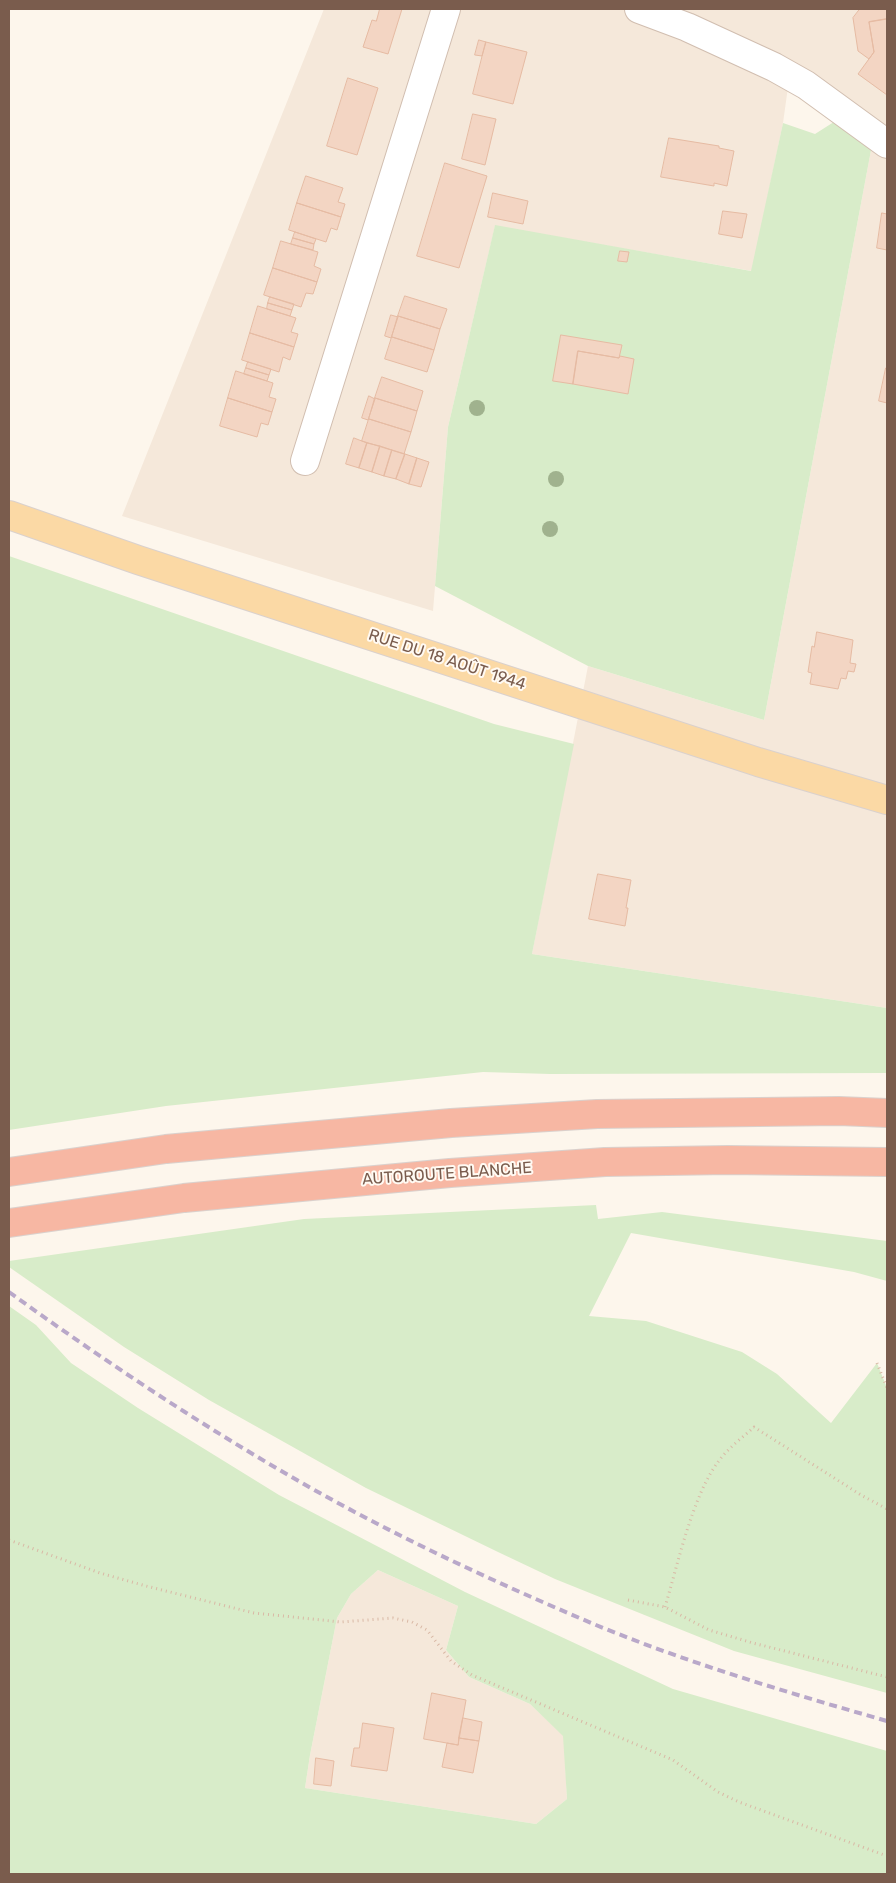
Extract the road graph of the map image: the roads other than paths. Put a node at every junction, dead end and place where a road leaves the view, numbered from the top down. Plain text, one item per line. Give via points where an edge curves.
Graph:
1 (446, 9) edge
2 (638, 9) edge
3 (887, 144) edge
4 (305, 461) dead end
5 (9, 515) edge
6 (887, 800) edge
7 (887, 1113) edge
8 (887, 1162) edge
9 (9, 1172) edge
10 (9, 1223) edge

1 - 4 street
2 - 3 street via 774,66 806,85
5 - 6 main road, RUE DU 18 AOÛT 1944 via 758,762
7 - 9 highway via 606,1114 451,1123 166,1149
8 - 10 highway, AUTOROUTE BLANCHE via 605,1162 184,1198

